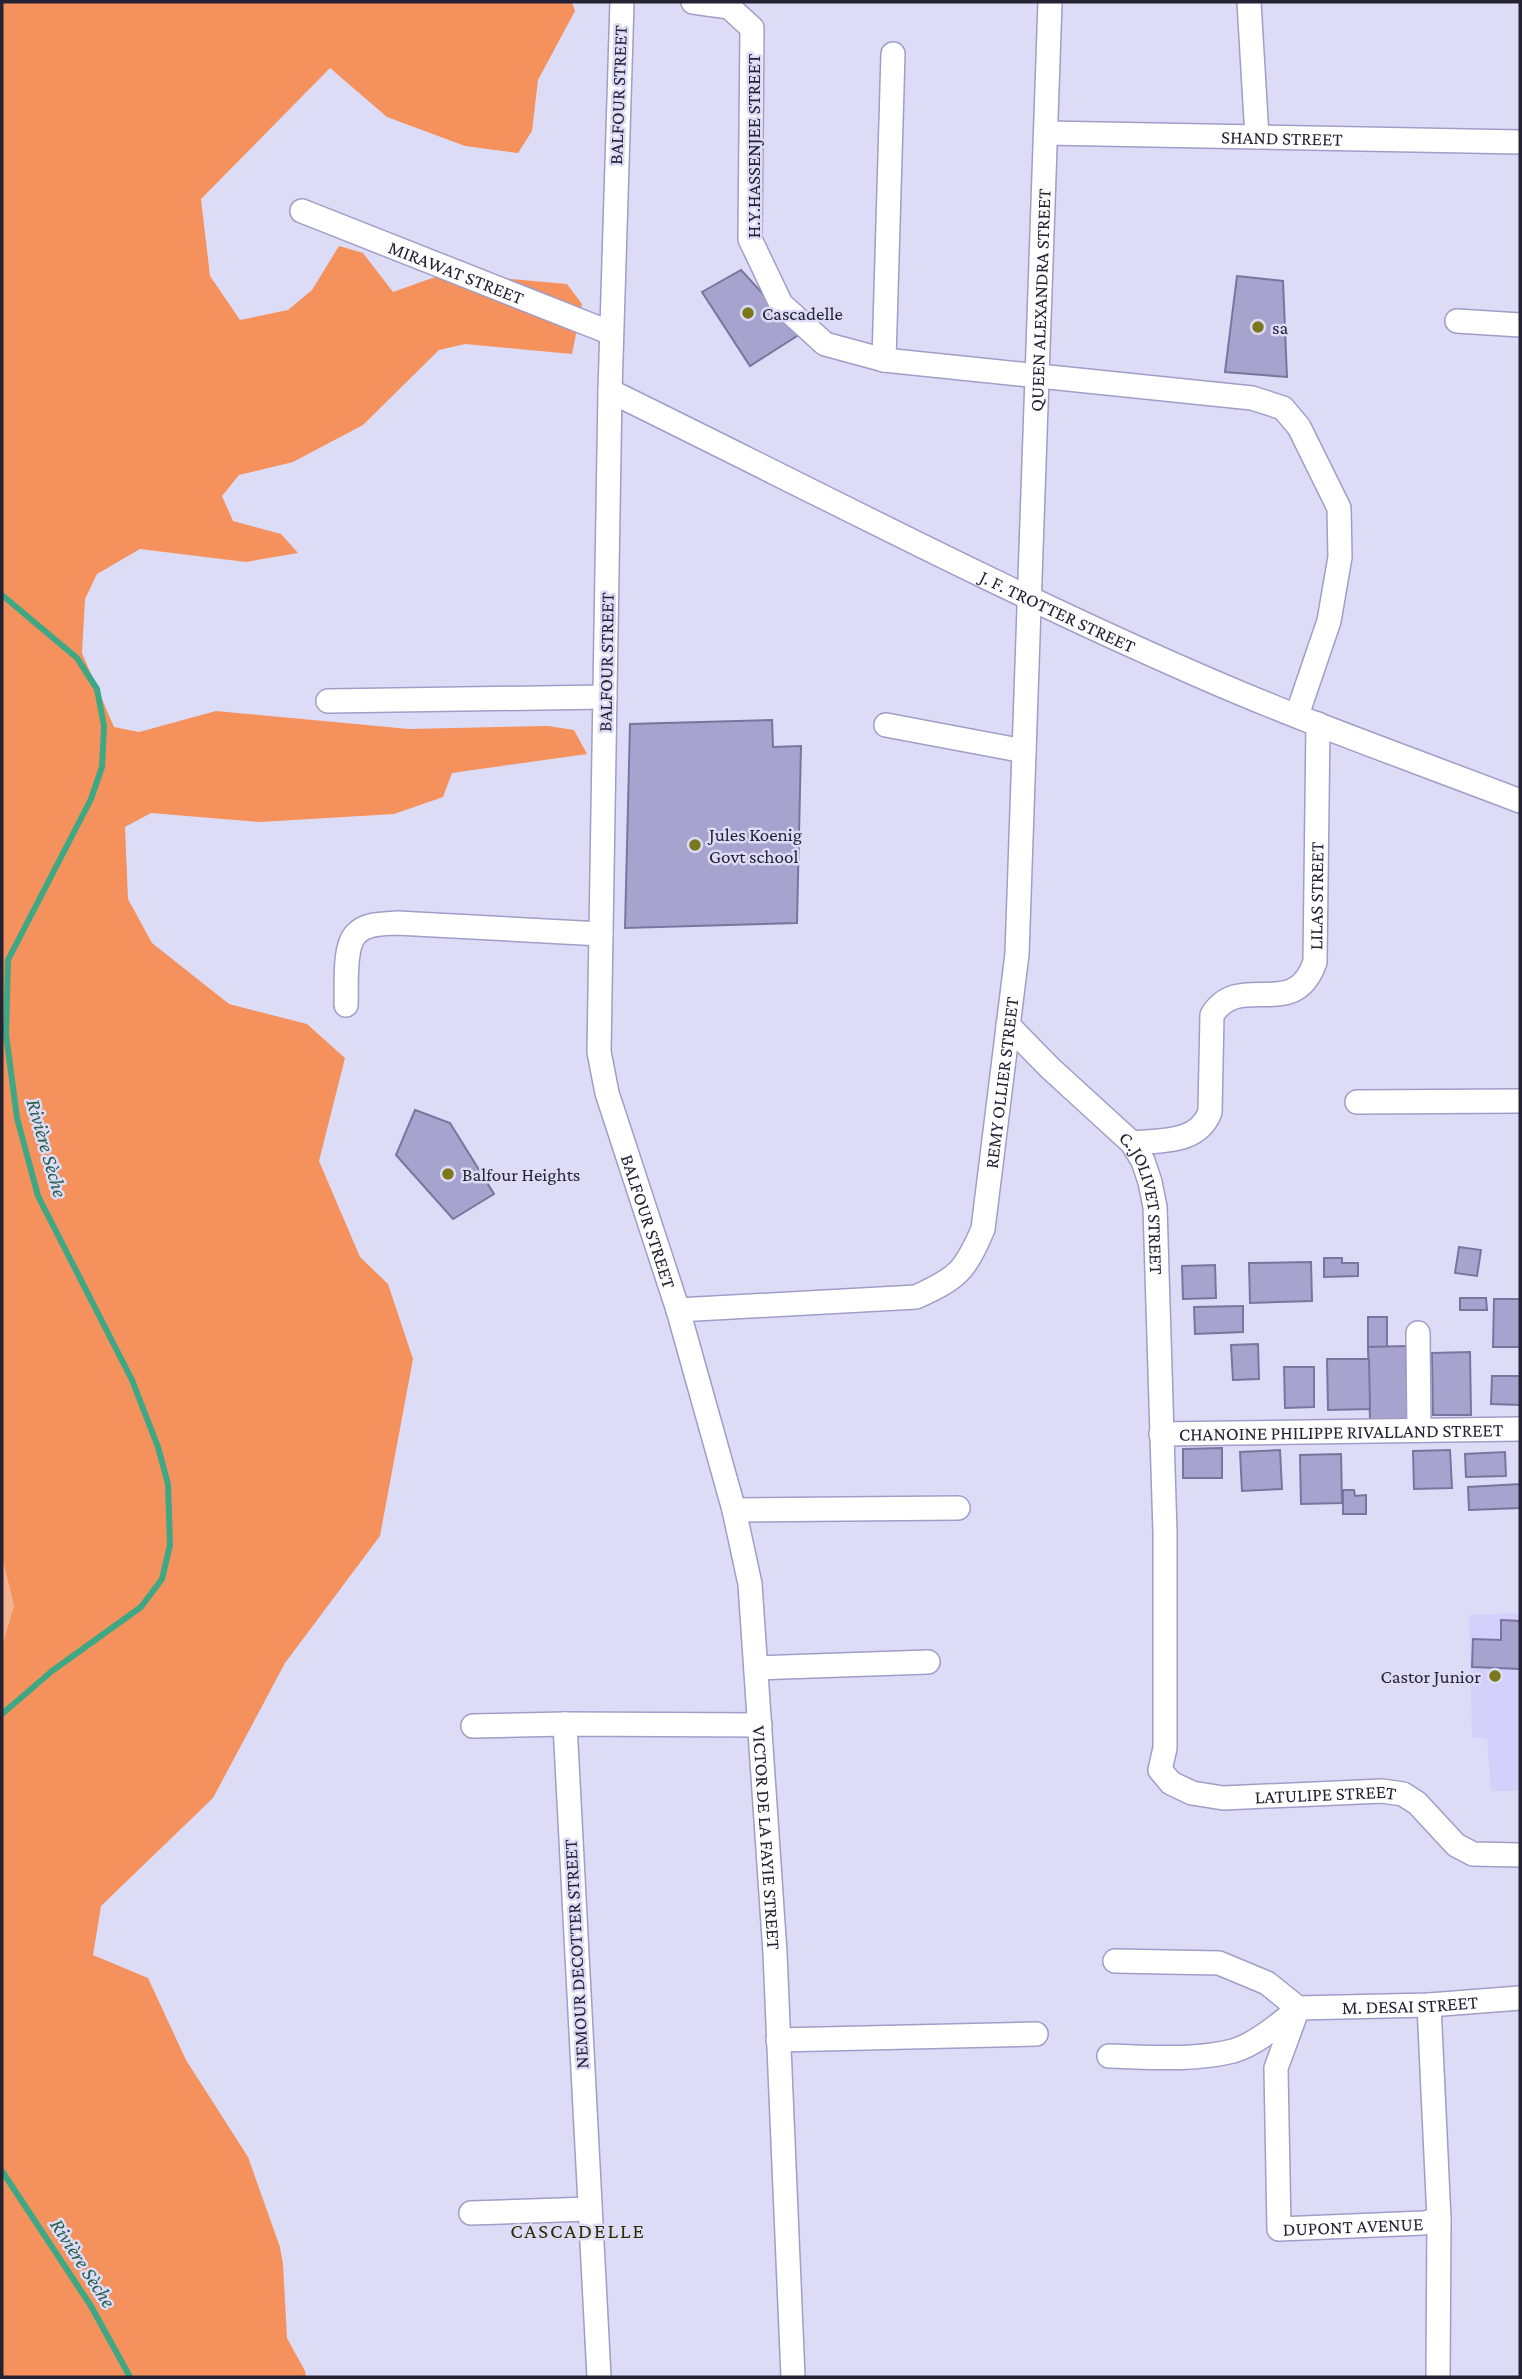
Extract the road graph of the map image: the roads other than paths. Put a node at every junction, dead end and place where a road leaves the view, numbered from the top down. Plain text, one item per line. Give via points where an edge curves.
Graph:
1 (622, 2) edge
2 (693, 2) edge
3 (1050, 2) edge
4 (1249, 2) edge
5 (893, 54) dead end
6 (1046, 133) junction
7 (1257, 137) junction
8 (1520, 142) edge
9 (302, 211) dead end
10 (1457, 321) dead end
11 (1520, 325) edge
12 (611, 333) junction
13 (884, 360) junction
14 (1036, 377) junction
15 (610, 391) junction
16 (1029, 597) junction
17 (605, 697) junction
18 (328, 701) dead end
19 (1307, 719) junction
20 (886, 725) dead end
21 (1024, 751) junction
22 (1520, 800) edge
23 (601, 934) junction
24 (346, 1005) dead end
25 (1008, 1025) junction
26 (1520, 1101) edge
27 (1357, 1102) dead end
28 (1132, 1143) junction
29 (678, 1310) junction
30 (1418, 1334) dead end
31 (1520, 1429) edge
32 (1419, 1430) junction
33 (1161, 1433) junction
34 (958, 1507) dead end
35 (734, 1510) junction
36 (928, 1662) dead end
37 (756, 1668) junction
38 (565, 1724) junction
39 (760, 1725) junction
40 (473, 1726) dead end
41 (1160, 1770) joint
42 (1520, 1855) edge
43 (1115, 1961) dead end
44 (1520, 1998) edge
45 (1429, 2004) junction
46 (1298, 2008) junction
47 (1036, 2034) dead end
48 (778, 2040) junction
49 (1109, 2056) dead end
50 (590, 2209) junction
51 (471, 2213) dead end
52 (1439, 2219) junction
53 (599, 2377) edge
54 (793, 2377) edge
55 (1438, 2377) edge

1 - 12 street, BALFOUR STREET
2 - 13 street, H.Y.HASSENJEE STREET via 729,7 752,27 750,239 781,304 825,344
3 - 6 street, QUEEN ALEXANDRA STREET
4 - 7 street
5 - 13 street
6 - 7 street, SHAND STREET
6 - 14 street, QUEEN ALEXANDRA STREET
7 - 8 street, SHAND STREET
9 - 12 street, MIRAWAT STREET
10 - 11 street
12 - 15 street, BALFOUR STREET
13 - 14 street, H.Y.HASSENJEE STREET
14 - 16 street, QUEEN ALEXANDRA STREET
14 - 19 street, H.Y.HASSENJEE STREET via 1252,398 1283,408 1299,427 1339,508 1340,557
15 - 16 street, J. F. TROTTER STREET
15 - 17 street, BALFOUR STREET
16 - 19 street, J. F. TROTTER STREET via 1200,676
16 - 21 street, REMY OLLIER STREET
17 - 18 street
17 - 23 street, BALFOUR STREET
19 - 22 street, J. F. TROTTER STREET
19 - 28 street, LILAS STREET via 1315,962 1310,976 1289,993 1241,995 1219,1005 1212,1016 1206,1123 1187,1136
20 - 21 street
21 - 25 street, REMY OLLIER STREET via 1017,954
23 - 24 street via 372,925 355,934 348,951
23 - 29 street, BALFOUR STREET via 599,1052 607,1093
25 - 28 street, C..JOLIVET STREET
25 - 29 street, REMY OLLIER STREET via 983,1229 970,1259 947,1283 916,1297
26 - 27 street
28 - 33 street, C..JOLIVET STREET via 1143,1161 1156,1208
29 - 35 street, VICTOR DE LA FAYIE STREET
30 - 32 street
31 - 32 street, CHANOINE PHILIPPE RIVALLAND STREET
32 - 33 street, CHANOINE PHILIPPE RIVALLAND STREET
33 - 41 street, C..JOLIVET STREET via 1166,1748
34 - 35 street
35 - 37 street, VICTOR DE LA FAYIE STREET via 750,1584
36 - 37 street
37 - 39 street, VICTOR DE LA FAYIE STREET
38 - 39 street
38 - 40 street
38 - 50 street, NEMOUR DECOTTER STREET
39 - 48 street, VICTOR DE LA FAYIE STREET
41 - 42 street, LATULIPE STREET via 1171,1783 1192,1793 1223,1798 1402,1794 1417,1803 1456,1845 1473,1854
43 - 46 street via 1219,1963 1267,1983
44 - 45 street, M. DESAI STREET
45 - 46 street, M. DESAI STREET
45 - 52 street, DUPONT AVENUE
46 - 49 street via 1274,2029 1235,2051 1188,2057
46 - 52 street, DUPONT AVENUE via 1276,2068 1279,2229
47 - 48 street
48 - 54 street, VICTOR DE LA FAYIE STREET
50 - 51 street
50 - 53 street, NEMOUR DECOTTER STREET
52 - 55 street

